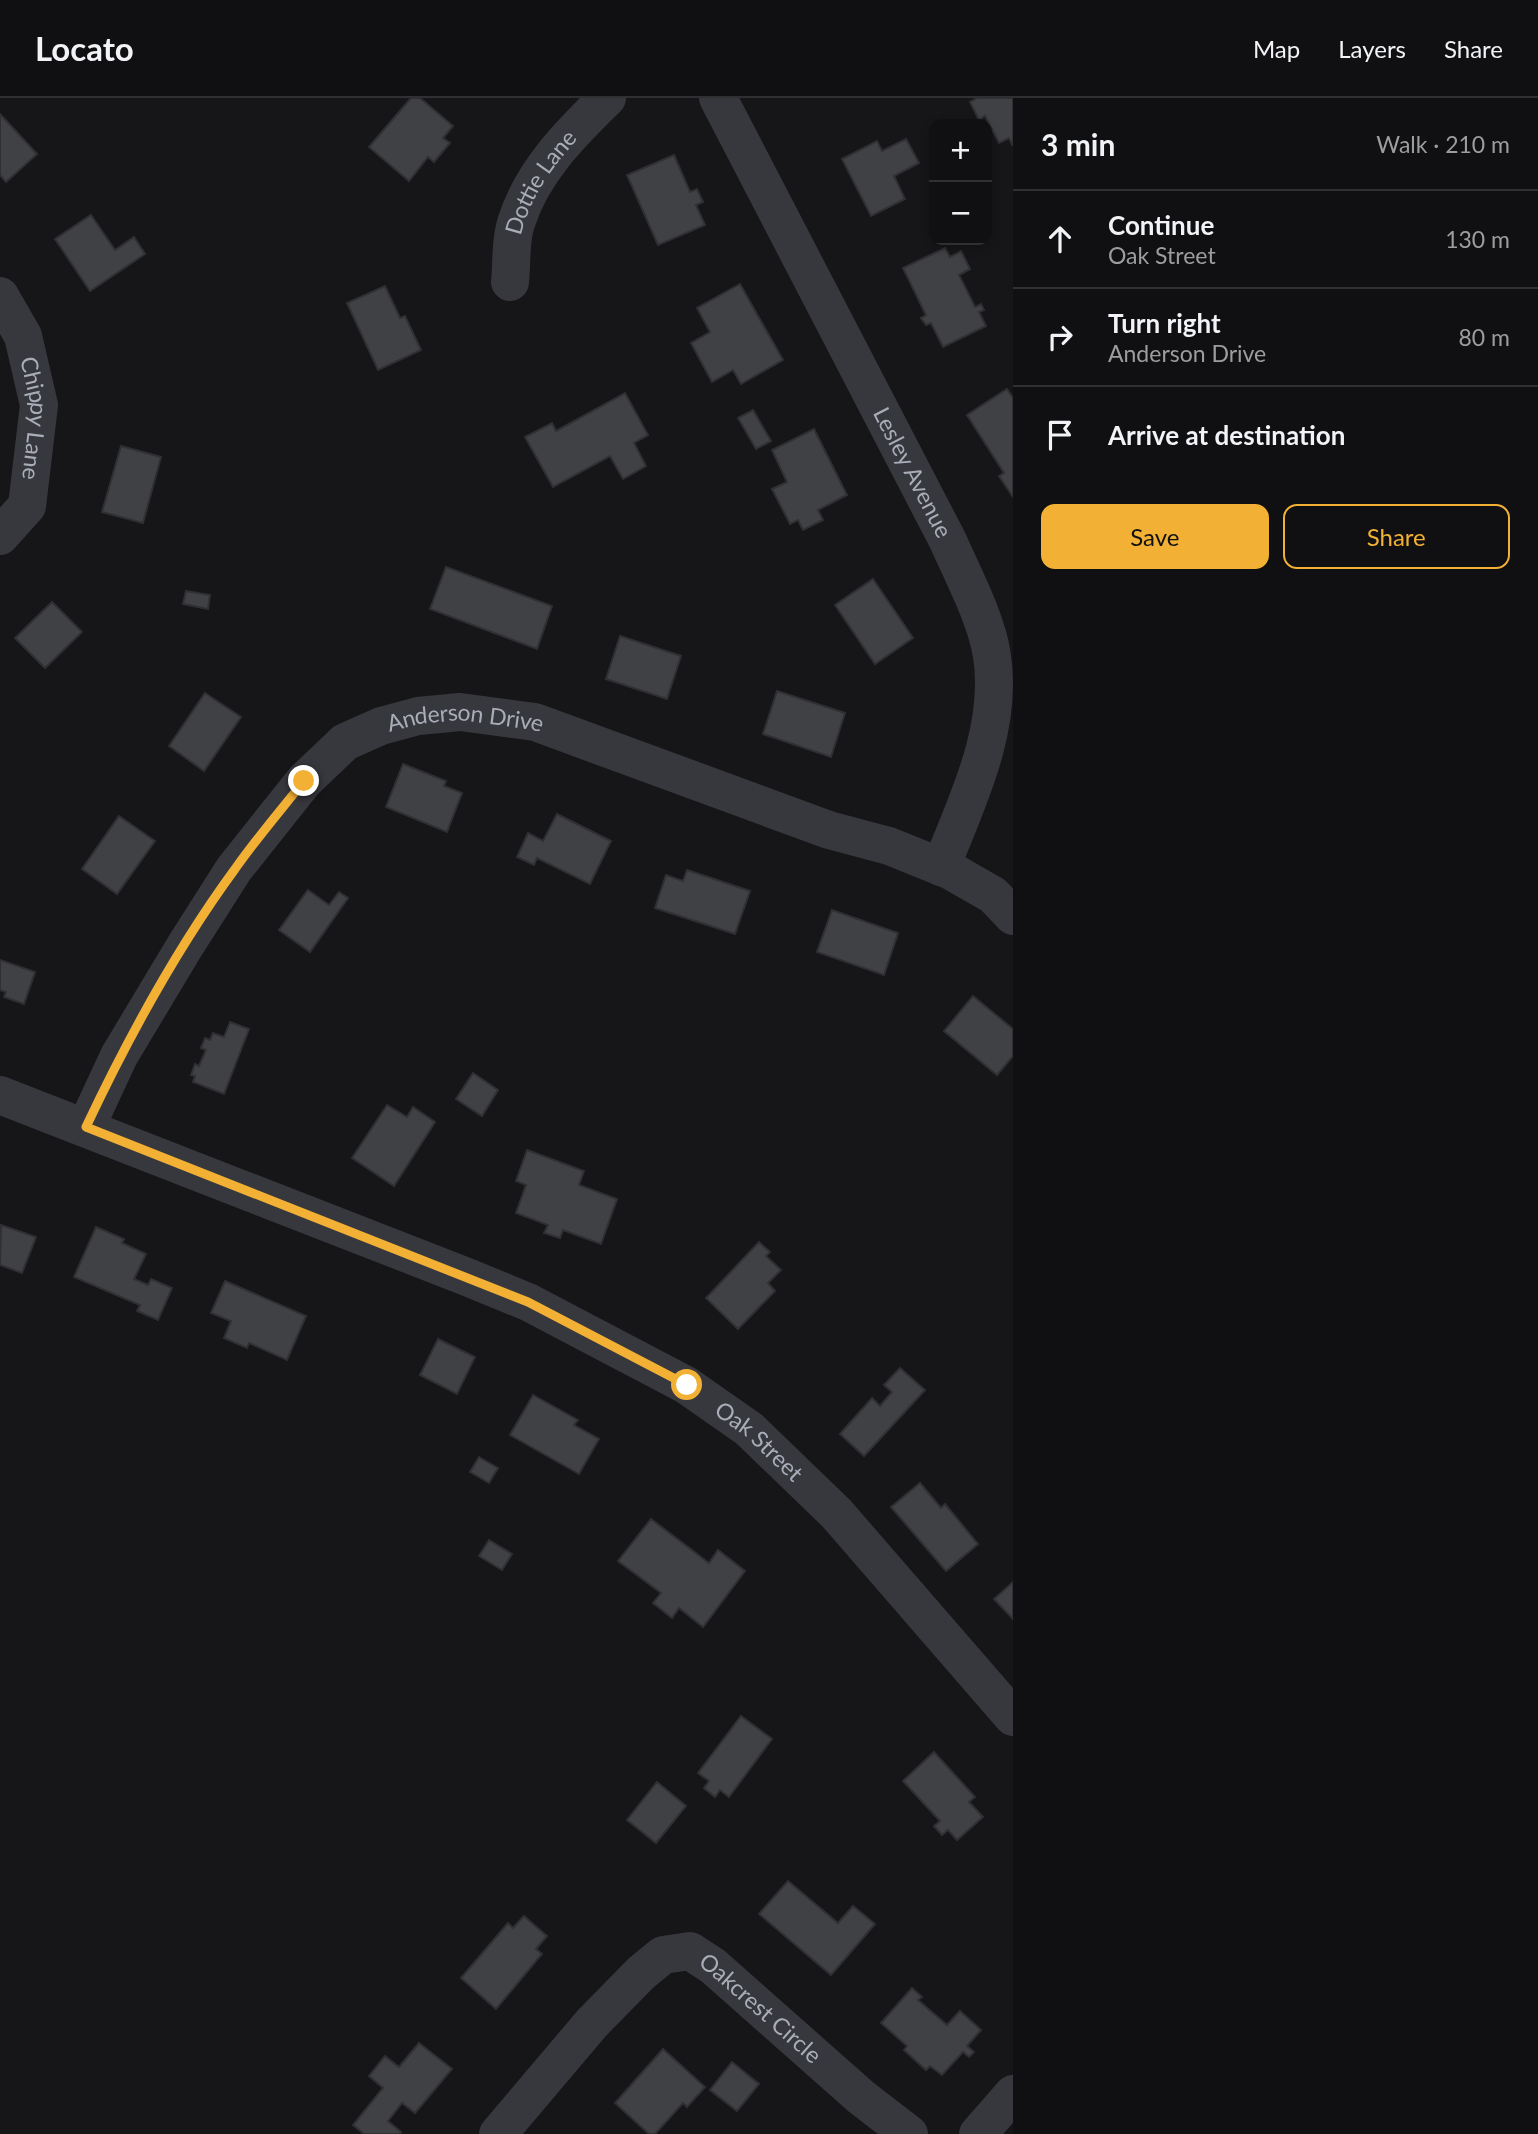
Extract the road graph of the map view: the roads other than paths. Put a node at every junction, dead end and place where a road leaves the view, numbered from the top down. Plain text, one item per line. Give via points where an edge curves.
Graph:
1 (607, 98) edge
2 (718, 98) edge
3 (510, 282) dead end
4 (0, 296) edge
5 (0, 536) edge
6 (941, 867) junction
7 (1013, 916) edge
8 (0, 1095) edge
9 (86, 1127) junction
10 (1013, 1717) edge
11 (1013, 2094) edge
12 (498, 2134) edge
13 (909, 2134) edge
14 (978, 2134) edge

1 - 3 street, Dottie Lane via 561,143 532,184 515,225
2 - 6 street, Lesley Avenue via 948,541 992,656 993,704 983,757
4 - 5 street, Chippy Lane via 23,337 39,405 27,506
6 - 7 street, Anderson Drive via 993,895
6 - 9 street, Anderson Drive via 535,722 460,712 381,726 345,741 312,773 234,869 119,1056
8 - 9 street, Oak Street
9 - 10 street, Oak Street via 528,1302 687,1385 749,1429 837,1514
11 - 14 street
12 - 13 street, Oakcrest Circle via 641,1973 663,1955 690,1951

